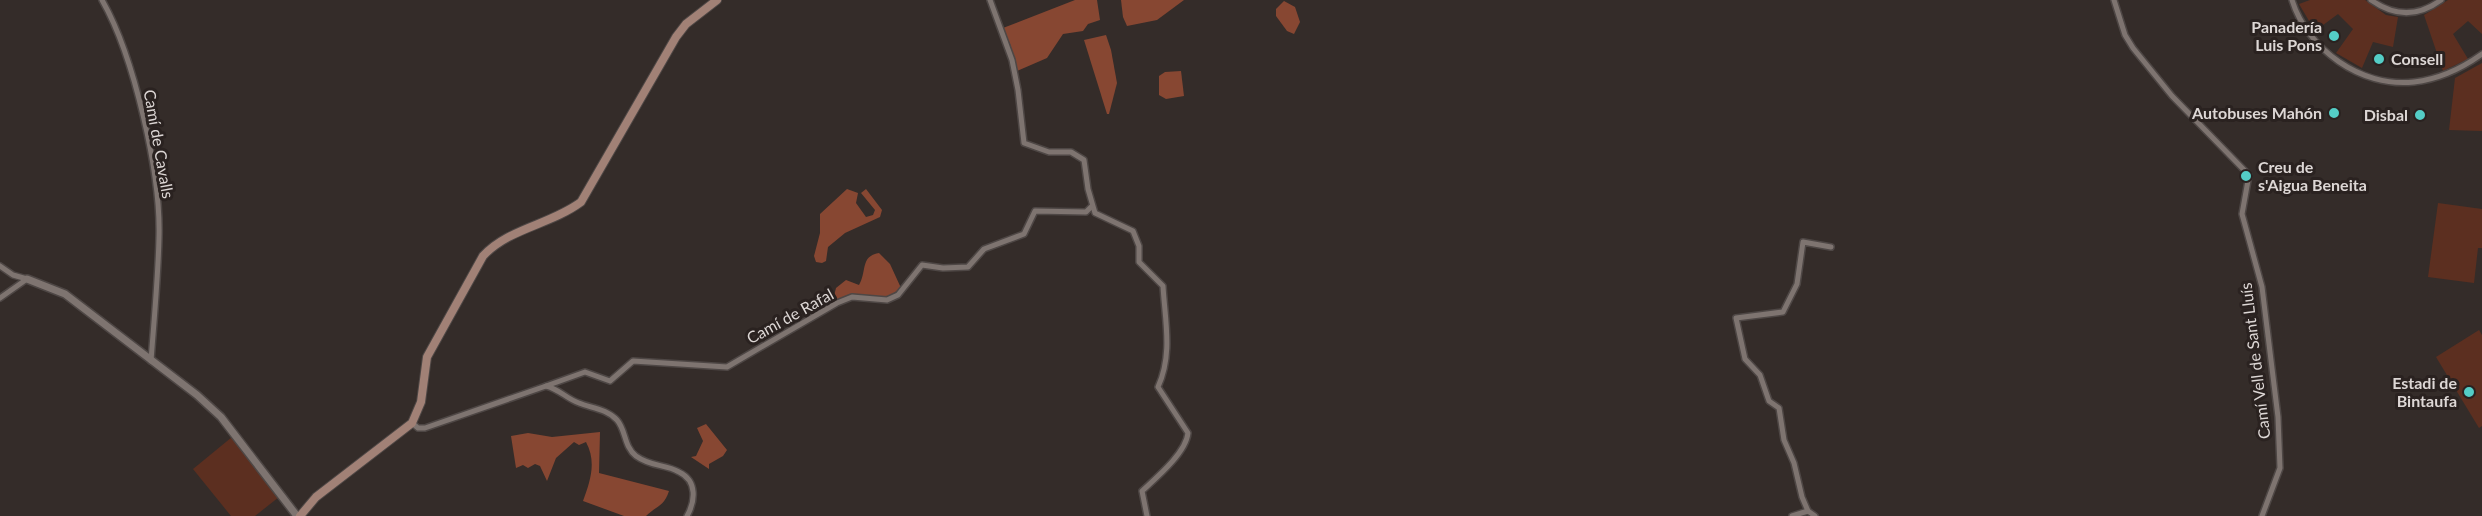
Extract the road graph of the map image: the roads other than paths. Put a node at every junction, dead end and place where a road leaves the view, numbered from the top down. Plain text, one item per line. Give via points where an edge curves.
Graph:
1 (102, 0) edge
2 (717, 0) edge
3 (990, 0) edge
4 (2114, 0) edge
5 (2292, 0) edge
6 (2372, 0) edge
7 (2441, 0) edge
8 (2482, 54) edge
9 (1091, 207) junction
10 (1832, 247) dead end
11 (0, 266) edge
12 (27, 279) junction
13 (0, 298) edge
14 (151, 361) junction
15 (546, 386) junction
16 (412, 423) junction
17 (1808, 511) junction
18 (299, 516) edge
19 (687, 516) edge
20 (1147, 516) edge
21 (1792, 516) edge
22 (1815, 516) edge
23 (2262, 516) edge

1 - 14 street, Camí de Cavalls via 137,90 155,177 159,236
2 - 16 main road via 686,24 580,202 495,243 483,256 427,357 421,402
3 - 9 street via 1012,60 1024,143 1049,152 1071,152 1084,160
4 - 23 street, Camí Vell de Sant Lluís via 2133,48 2172,96 2249,175 2242,214 2262,287 2278,417 2280,468
5 - 8 street via 2305,28 2319,45 2332,58 2367,76 2399,82 2433,78
6 - 7 street via 2405,14 2418,13
9 - 15 street, Camí de Rafal via 1086,212 1035,211 1024,234 984,249 968,267 922,265 898,295 887,300 852,297 837,303 727,367 633,361 610,381 585,372
9 - 20 street via 1095,213 1133,231 1139,246 1139,262 1163,286 1168,356 1158,387 1188,433 1187,441 1165,470 1142,491
10 - 17 street via 1803,242 1797,284 1783,312 1736,318 1745,359 1760,375 1769,401 1779,408 1784,441
11 - 12 street
12 - 13 street
12 - 14 street via 65,294
14 - 18 street via 220,417
15 - 16 street via 425,428
15 - 19 street via 556,388 577,403 607,412 618,420 628,448 645,462 680,472 687,478 695,495
16 - 18 main road via 316,497
17 - 21 street
17 - 22 street

